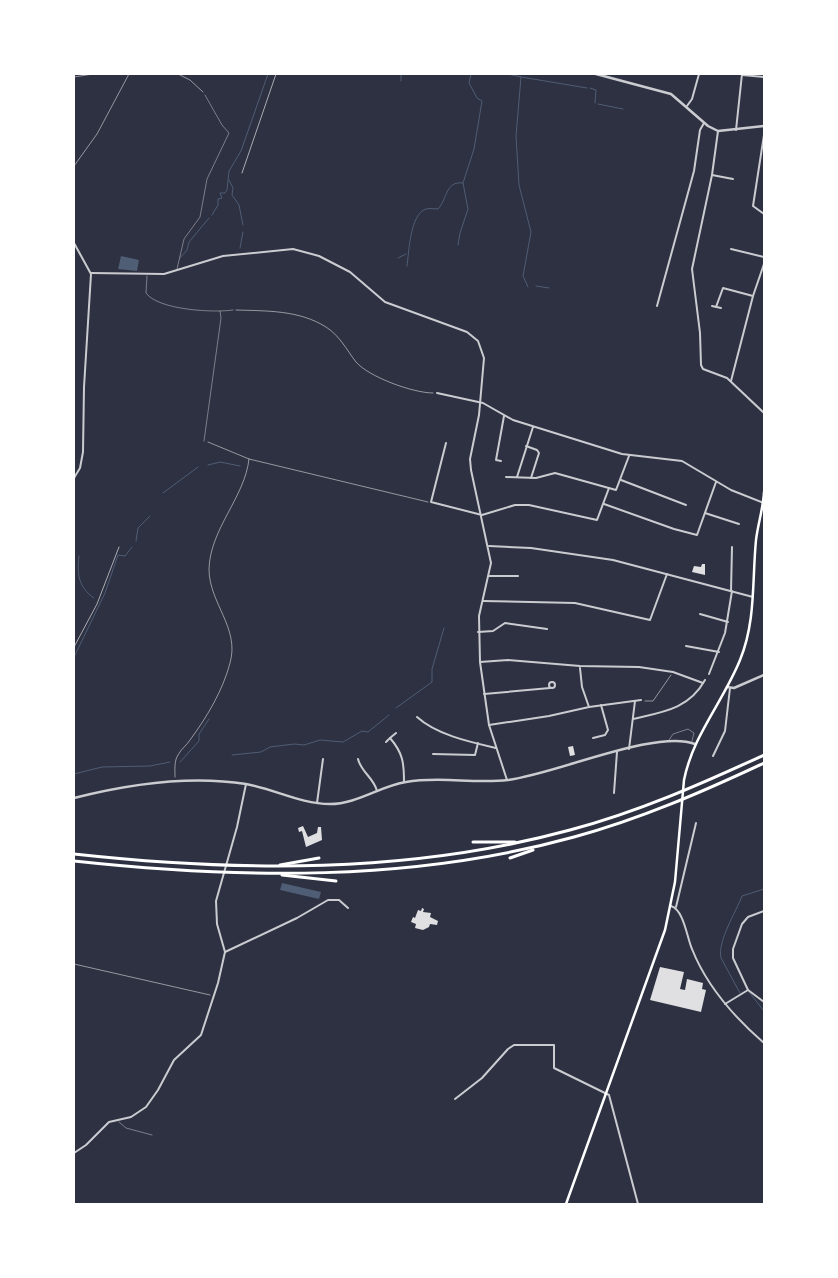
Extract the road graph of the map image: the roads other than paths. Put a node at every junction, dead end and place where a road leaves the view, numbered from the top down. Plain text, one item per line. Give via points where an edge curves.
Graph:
1 (596, 74) edge
2 (699, 74) edge
3 (742, 74) edge
4 (600, 75) edge
5 (764, 77) edge
6 (205, 95) road end
7 (687, 106) junction
8 (704, 123) junction
9 (764, 126) edge
10 (736, 130) junction
11 (718, 131) junction
12 (764, 135) edge
13 (763, 164) edge
14 (712, 175) junction
15 (733, 179) dead end
16 (764, 214) edge
17 (74, 243) edge
18 (732, 244) dead end
19 (731, 249) junction
20 (730, 254) dead end
21 (764, 257) edge
22 (764, 264) edge
23 (177, 271) junction
24 (91, 272) junction
25 (147, 274) junction
26 (753, 296) junction
27 (657, 306) dead end
28 (712, 306) dead end
29 (716, 307) junction
30 (721, 308) dead end
31 (233, 310) road end
32 (220, 311) junction
33 (731, 381) junction
34 (437, 393) road end
35 (480, 402) junction
36 (764, 413) edge
37 (504, 416) junction
38 (532, 427) junction
39 (204, 441) road end
40 (446, 443) dead end
41 (526, 446) junction
42 (629, 456) junction
43 (492, 460) dead end
44 (496, 460) junction
45 (501, 461) dead end
46 (506, 477) dead end
47 (517, 477) junction
48 (74, 478) edge
49 (530, 478) junction
50 (621, 480) junction
51 (717, 481) junction
52 (609, 488) junction
53 (764, 492) edge
54 (764, 503) edge
55 (604, 504) junction
56 (686, 505) dead end
57 (705, 513) junction
58 (482, 515) junction
59 (739, 524) dead end
60 (488, 546) junction
61 (732, 547) dead end
62 (667, 574) junction
63 (490, 576) junction
64 (518, 576) dead end
65 (731, 591) junction
66 (753, 597) junction
67 (482, 601) junction
68 (700, 614) dead end
69 (728, 622) junction
70 (547, 629) dead end
71 (478, 632) junction
72 (686, 646) dead end
73 (719, 652) junction
74 (480, 662) junction
75 (580, 666) junction
76 (709, 674) dead end
77 (764, 675) edge
78 (705, 680) dead end
79 (703, 683) junction
80 (729, 687) junction
81 (550, 688) dead end
82 (484, 694) junction
83 (641, 700) road end
84 (635, 701) junction
85 (601, 705) junction
86 (589, 707) junction
87 (417, 717) dead end
88 (633, 719) junction
89 (489, 725) junction
90 (396, 733) dead end
91 (390, 738) junction
92 (593, 738) dead end
93 (669, 740) junction
94 (386, 742) dead end
95 (478, 744) junction
96 (693, 744) junction
97 (496, 748) junction
98 (629, 749) junction
99 (617, 752) junction
100 (433, 754) dead end
101 (764, 755) edge
102 (713, 756) dead end
103 (323, 759) dead end
104 (358, 759) dead end
105 (764, 764) edge
106 (507, 780) junction
107 (404, 782) junction
108 (246, 784) junction
109 (377, 791) junction
110 (614, 793) dead end
111 (74, 798) edge
112 (317, 803) junction
113 (696, 823) dead end
114 (473, 842) dead end
115 (521, 842) junction
116 (539, 846) junction
117 (74, 854) edge
118 (319, 858) dead end
119 (510, 858) dead end
120 (74, 861) edge
121 (274, 866) junction
122 (277, 873) junction
123 (336, 881) dead end
124 (671, 906) junction
125 (676, 907) junction
126 (348, 908) dead end
127 (764, 911) edge
128 (225, 952) junction
129 (748, 990) junction
130 (764, 1002) edge
131 (725, 1004) junction
132 (764, 1043) edge
133 (607, 1093) junction
134 (455, 1099) dead end
135 (119, 1120) junction
136 (152, 1135) dead end
137 (74, 1153) edge
138 (566, 1204) edge
139 (638, 1204) edge

1 - 4 street
2 - 7 street
3 - 5 street
3 - 10 street
4 - 7 street via 659,89
6 - 23 lane via 229,133 207,179 200,216 183,243
7 - 8 street
8 - 11 street
8 - 27 street
9 - 10 street
10 - 11 street
11 - 14 street
12 - 13 street
13 - 16 street via 753,206
14 - 15 street
14 - 33 street via 692,276 702,368
17 - 24 street
18 - 19 lane
19 - 20 lane
19 - 21 street
22 - 26 street
23 - 25 street
23 - 35 street via 223,256 281,249 319,256 355,275 385,302 474,337 484,358
24 - 25 street
24 - 48 street via 83,452
25 - 32 lane via 148,296 181,308
26 - 29 street via 722,288
26 - 33 street
28 - 29 street
29 - 30 street
31 - 32 lane
32 - 39 lane
33 - 36 street
34 - 35 street
35 - 37 street
35 - 58 street via 470,459
37 - 38 street
37 - 44 street
38 - 41 street
38 - 42 street
40 - 58 street via 431,502
41 - 47 street
41 - 49 street via 539,453
42 - 50 street
42 - 51 street via 682,461
43 - 44 street
44 - 45 street
46 - 47 street
47 - 49 street
49 - 52 street via 554,473
50 - 52 street via 617,489
50 - 56 street
51 - 54 street
51 - 57 street
52 - 55 street
53 - 54 main road
54 - 66 main road via 756,539
55 - 57 street via 695,535 699,533
55 - 58 street via 597,520 521,504
57 - 59 street
58 - 60 street
60 - 62 street via 531,548 612,560
60 - 63 street
61 - 65 street
62 - 65 street
62 - 67 street via 650,620 575,602
63 - 64 street
63 - 67 street
65 - 66 street
65 - 69 street
66 - 80 main road via 748,636
67 - 71 street
68 - 69 street
69 - 73 street
70 - 71 street via 505,623 493,631
71 - 74 street
72 - 73 street
73 - 76 street
74 - 75 street via 508,660
74 - 82 street
75 - 79 street via 639,667 673,672
75 - 86 street via 582,687
77 - 80 street
78 - 79 street
79 - 88 street via 697,694 682,706
80 - 96 main road
80 - 102 street via 725,731
81 - 82 street
82 - 89 street
83 - 84 street
84 - 85 street
84 - 88 street
85 - 86 street
85 - 92 street via 608,730
86 - 89 street
87 - 95 street
88 - 98 street
89 - 97 street
90 - 91 street
91 - 94 street
91 - 107 street via 404,760
93 - 96 street
93 - 96 lane via 673,734 688,729 694,735
93 - 98 street
95 - 97 street
95 - 100 street via 475,755
96 - 124 main road via 684,780
97 - 106 street
98 - 99 street
99 - 106 street
99 - 110 street
101 - 115 highway via 679,794 604,820
103 - 112 street
104 - 109 street
105 - 116 highway via 678,802 605,828
106 - 107 street
107 - 109 street
108 - 111 street via 175,782 117,788
108 - 112 street
108 - 128 street via 215,913
109 - 112 street via 346,802
113 - 125 street
114 - 115 highway
115 - 121 highway via 391,862
116 - 119 highway
116 - 122 highway via 496,856 414,866
117 - 121 highway
118 - 121 highway
120 - 122 highway via 216,872
122 - 123 highway
124 - 125 street
124 - 133 main road
125 - 131 street via 696,961
126 - 128 street via 339,900 328,900
127 - 129 street via 748,917 742,924 733,949 733,958
128 - 135 street via 201,1035 174,1060 153,1098 140,1112
129 - 130 street
129 - 131 street
131 - 132 street
133 - 134 street via 554,1068 554,1045 524,1044 508,1049 482,1078
133 - 138 main road
133 - 139 street via 622,1137
135 - 136 lane via 126,1128
135 - 137 street via 102,1127

